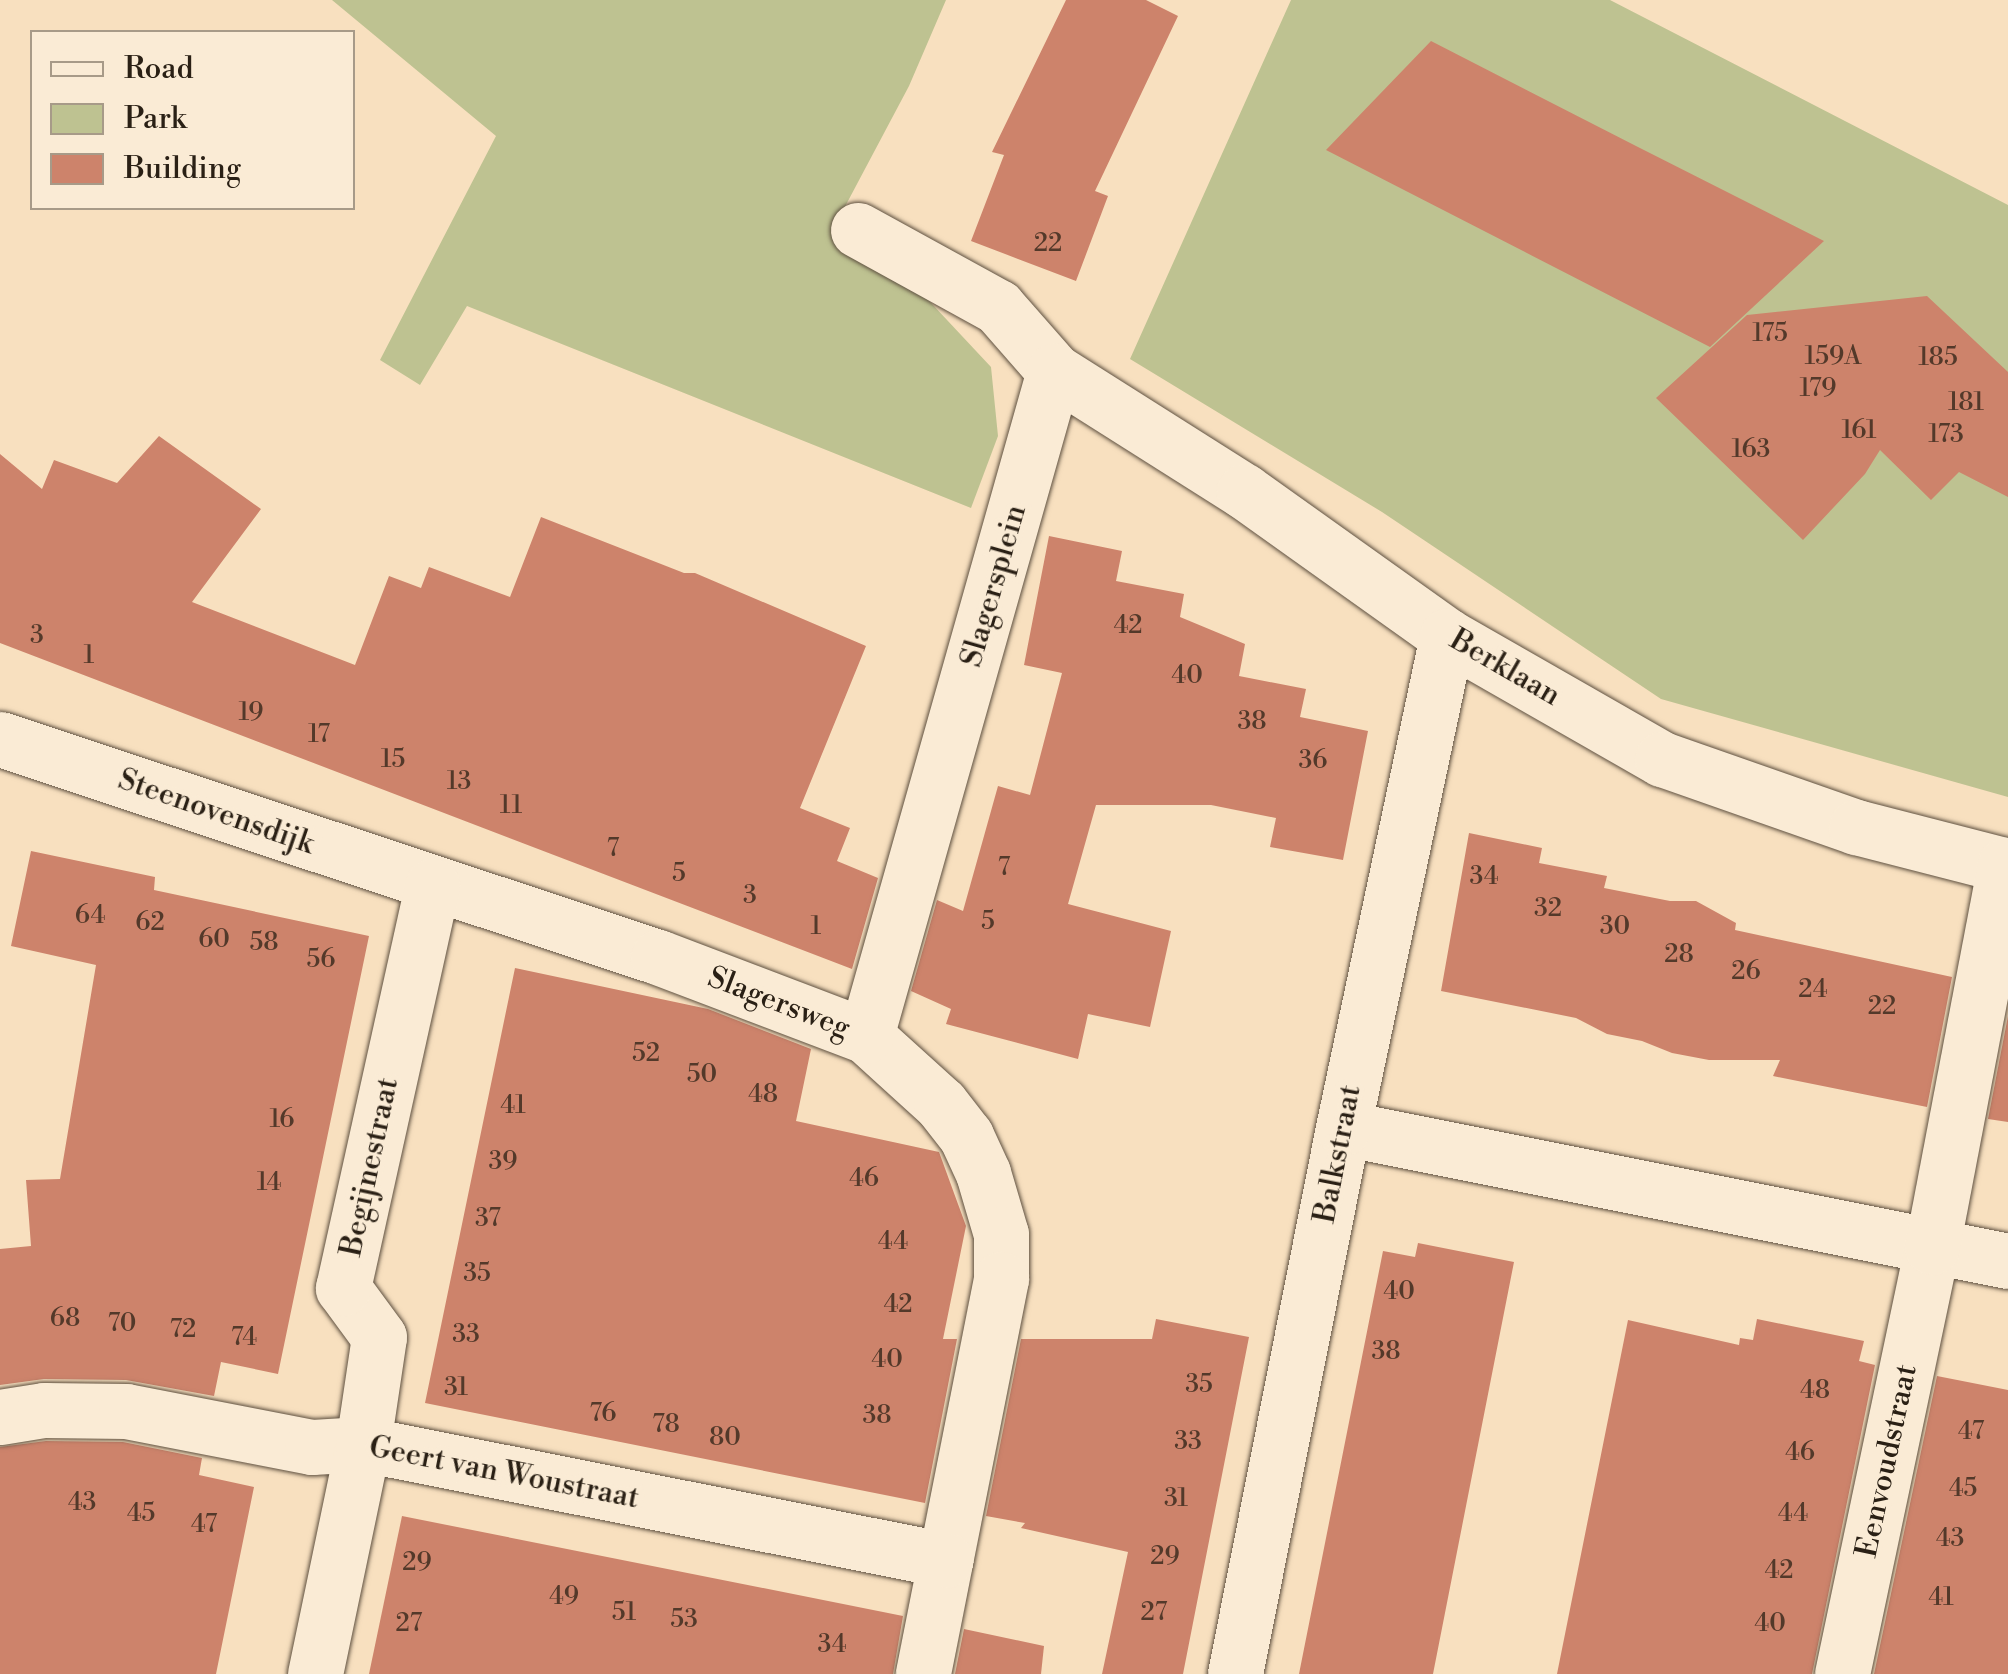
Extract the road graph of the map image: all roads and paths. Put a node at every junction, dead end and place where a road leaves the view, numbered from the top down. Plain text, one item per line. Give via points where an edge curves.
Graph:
1 (858, 230) dead end
2 (1054, 371) junction
3 (1447, 636) junction
4 (0, 739) edge
5 (2007, 866) edge
6 (432, 886) junction
7 (866, 1036) junction
8 (1343, 1128) junction
9 (1932, 1247) junction
10 (2008, 1261) edge
11 (0, 1417) edge
12 (363, 1444) junction
13 (946, 1560) junction
14 (315, 1674) edge
15 (923, 1674) edge
16 (1234, 1674) edge
17 (1842, 1674) edge

1 - 2 street via 998,307
2 - 3 street, Berklaan via 1244,491
2 - 7 street, Slagersplein
3 - 5 street, Berklaan via 1662,759 1856,827
3 - 8 street, Balkstraat
4 - 6 street, Steenovensdijk
5 - 9 street, Berklaan
6 - 7 street, Slagersweg via 658,958
6 - 12 street, Begijnestraat via 343,1288 379,1337
7 - 13 street, Slagersweg via 966,1136 1001,1234 998,1300
8 - 9 street
8 - 16 street, Balkstraat
9 - 10 street
9 - 17 street, Eenvoudstraat
11 - 12 street, Geert van Woustraat via 126,1411 312,1447
12 - 13 street, Geert van Woustraat
12 - 14 street, Begijnestraat
13 - 15 street, Slagersweg

